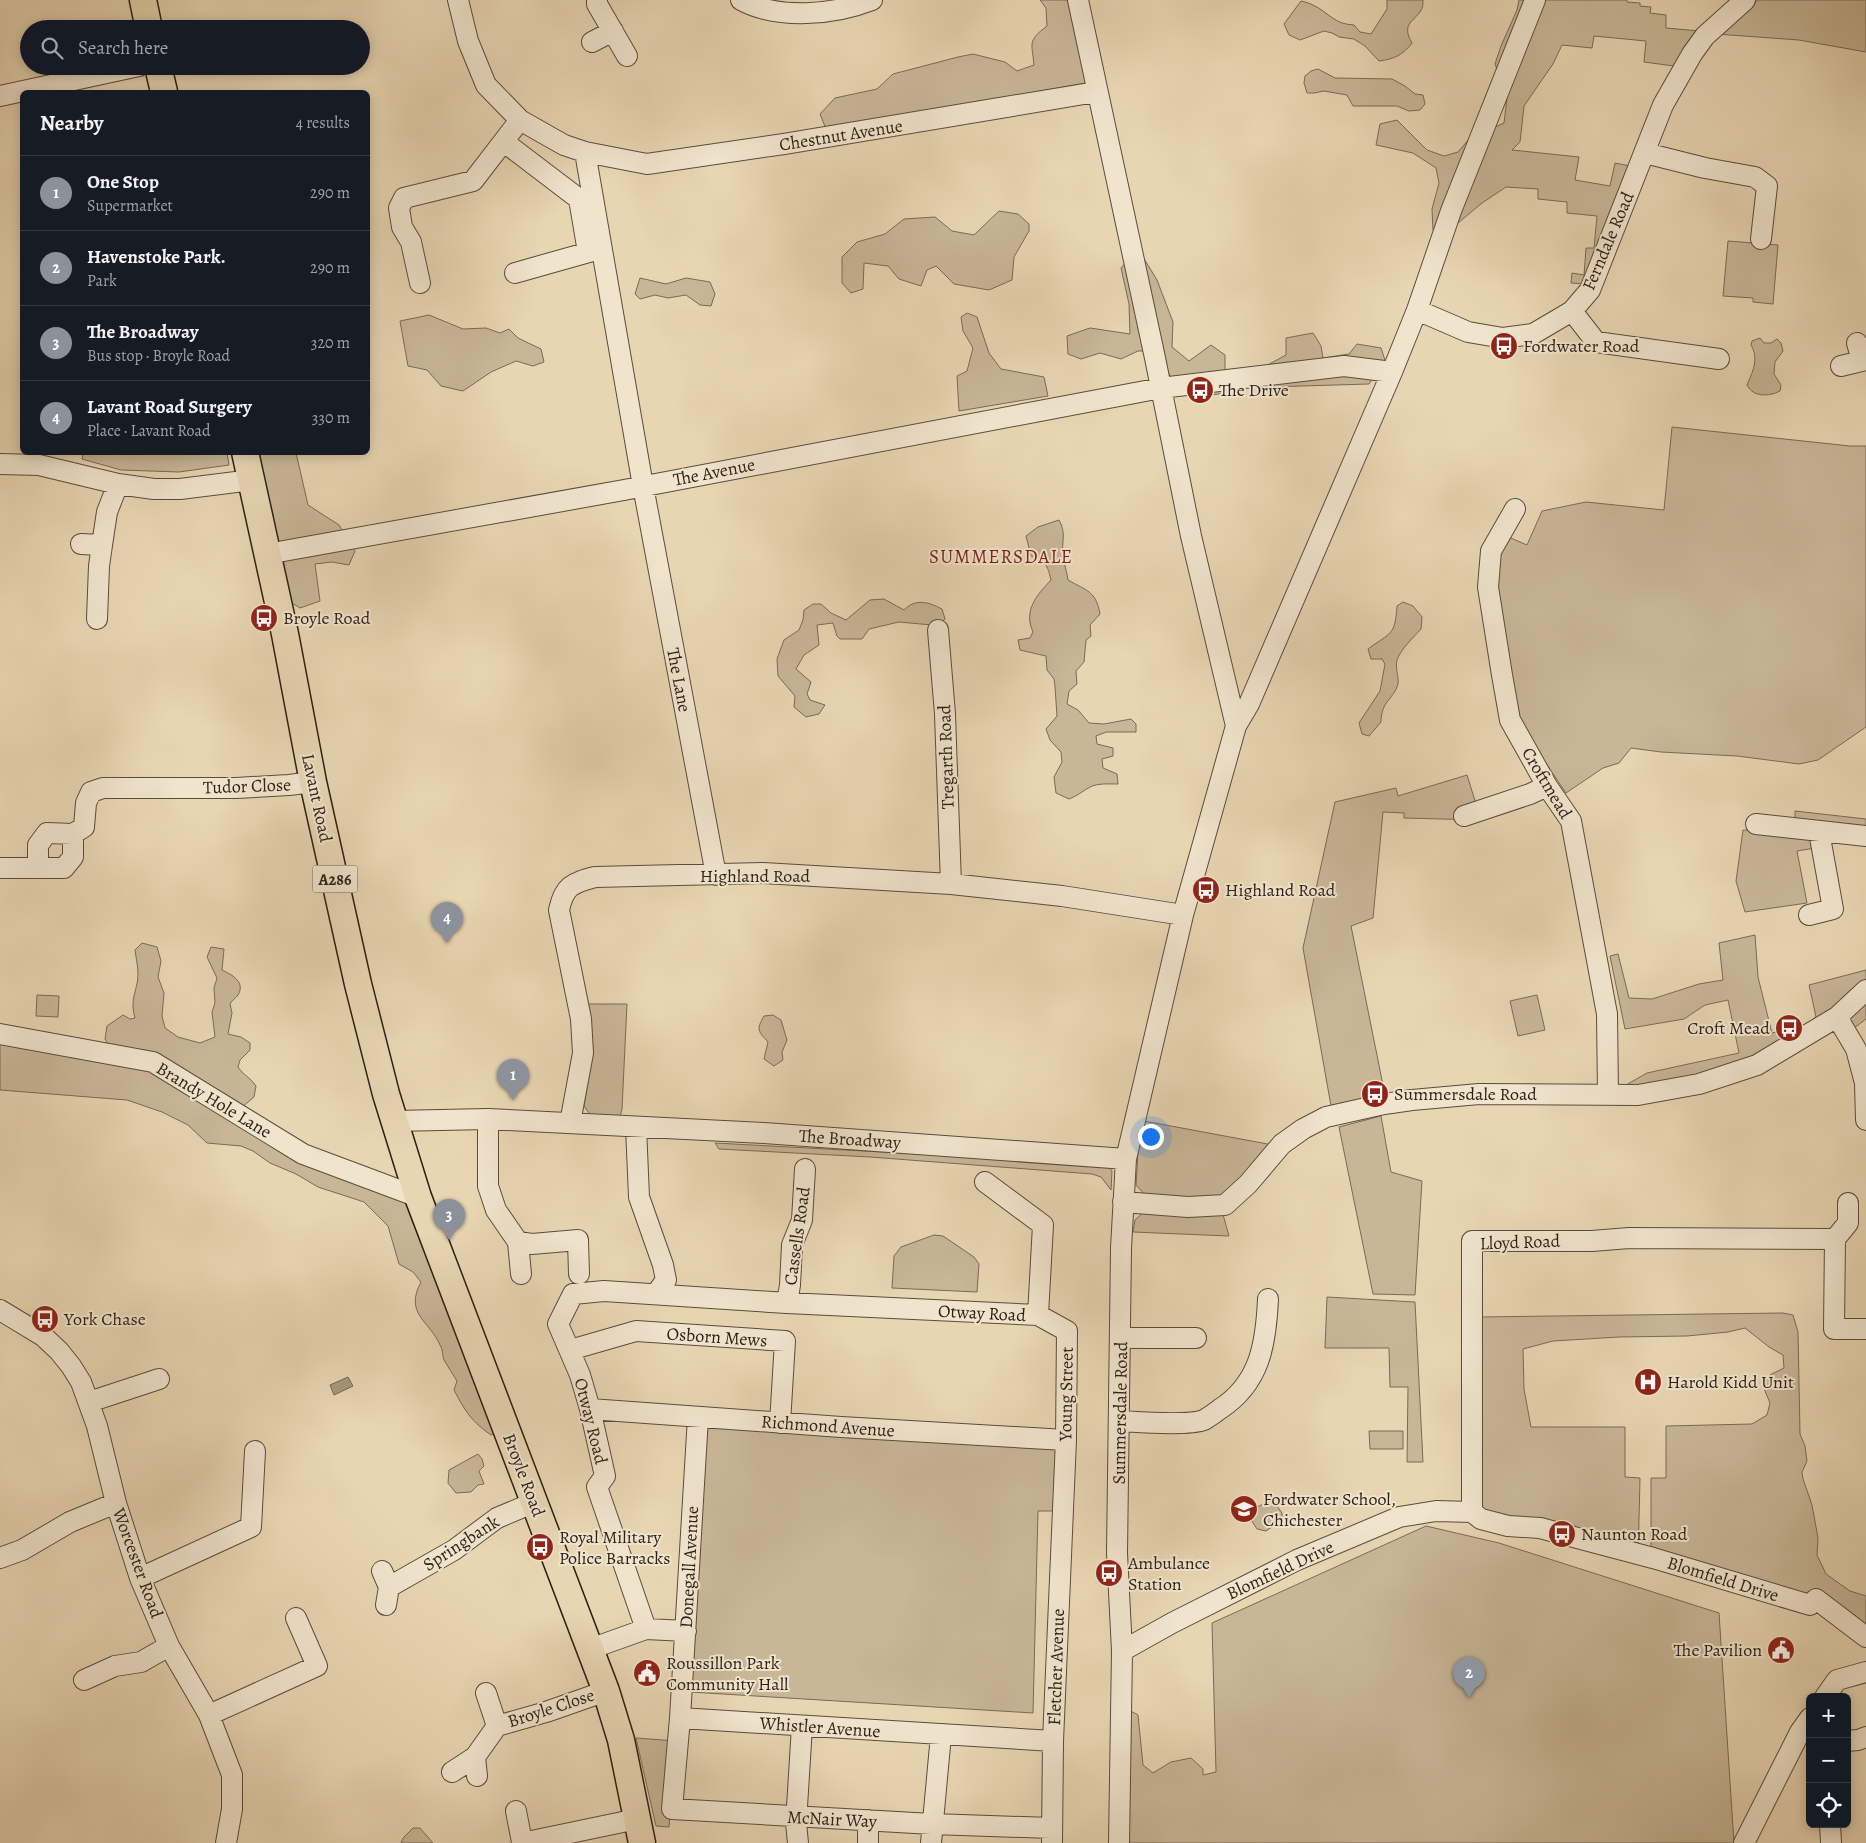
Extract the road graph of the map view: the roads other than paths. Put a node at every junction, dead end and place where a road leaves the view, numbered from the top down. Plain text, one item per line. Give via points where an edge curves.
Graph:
1 (143, 0) edge
2 (458, 0) edge
3 (596, 0) edge
4 (741, 0) edge
5 (872, 0) edge
6 (1078, 0) edge
7 (1535, 0) edge
8 (1745, 0) edge
9 (147, 20) edge
10 (613, 31) junction
11 (592, 42) dead end
12 (627, 56) dead end
13 (97, 75) edge
14 (160, 75) edge
15 (28, 90) edge
16 (164, 90) edge
17 (20, 92) edge
18 (1096, 92) junction
19 (0, 96) edge
20 (520, 120) junction
21 (504, 142) junction
22 (585, 152) junction
23 (1645, 153) junction
24 (1761, 239) dead end
25 (595, 250) junction
26 (515, 273) dead end
27 (420, 283) dead end
28 (1417, 310) junction
29 (1572, 311) junction
30 (1862, 355) edge
31 (1719, 358) dead end
32 (1841, 366) dead end
33 (1392, 372) junction
34 (1162, 388) junction
35 (246, 455) edge
36 (0, 464) edge
37 (252, 480) junction
38 (118, 484) junction
39 (643, 486) junction
40 (1515, 509) dead end
41 (81, 544) dead end
42 (102, 545) junction
43 (266, 554) junction
44 (97, 619) dead end
45 (933, 636) dead end
46 (1236, 726) junction
47 (313, 782) junction
48 (1547, 786) junction
49 (1464, 816) dead end
50 (1756, 824) dead end
51 (1819, 832) junction
52 (73, 834) junction
53 (1866, 836) edge
54 (38, 867) junction
55 (0, 868) edge
56 (716, 875) junction
57 (951, 884) junction
58 (1809, 914) dead end
59 (1183, 915) junction
60 (1866, 990) edge
61 (1837, 1017) junction
62 (0, 1034) edge
63 (1608, 1095) junction
64 (488, 1119) junction
65 (1866, 1120) edge
66 (393, 1121) junction
67 (570, 1123) junction
68 (636, 1127) junction
69 (1126, 1159) junction
70 (805, 1169) dead end
71 (985, 1182) dead end
72 (418, 1197) junction
73 (1123, 1202) junction
74 (1848, 1203) dead end
75 (1835, 1239) junction
76 (518, 1242) junction
77 (521, 1274) dead end
78 (579, 1274) dead end
79 (656, 1294) junction
80 (1268, 1299) dead end
81 (787, 1303) junction
82 (0, 1310) edge
83 (1038, 1316) junction
84 (1866, 1330) edge
85 (1121, 1338) junction
86 (1196, 1338) dead end
87 (570, 1350) junction
88 (159, 1379) dead end
89 (89, 1402) junction
90 (590, 1409) junction
91 (698, 1416) junction
92 (1120, 1422) junction
93 (780, 1423) junction
94 (1066, 1440) junction
95 (255, 1451) dead end
96 (1063, 1490) joint
97 (535, 1502) junction
98 (116, 1503) junction
99 (1472, 1512) junction
100 (0, 1558) edge
101 (140, 1578) junction
102 (386, 1588) dead end
103 (296, 1618) dead end
104 (646, 1629) junction
105 (686, 1630) junction
106 (1866, 1636) edge
107 (169, 1646) junction
108 (590, 1649) junction
109 (1122, 1651) junction
110 (1866, 1672) edge
111 (84, 1680) dead end
112 (606, 1691) junction
113 (486, 1693) dead end
114 (1828, 1693) edge
115 (209, 1715) junction
116 (680, 1718) junction
117 (1806, 1724) edge
118 (497, 1726) junction
119 (802, 1726) junction
120 (941, 1735) junction
121 (1866, 1737) edge
122 (1053, 1741) junction
123 (1851, 1741) edge
124 (452, 1772) dead end
125 (516, 1811) dead end
126 (797, 1817) junction
127 (868, 1820) junction
128 (1830, 1828) edge
129 (639, 1831) edge
130 (932, 1834) edge
131 (1052, 1835) edge
132 (232, 1842) edge
133 (522, 1842) edge
134 (798, 1843) edge
135 (868, 1843) edge
136 (1119, 1843) edge
137 (1744, 1843) edge
138 (1831, 1843) edge

1 - 9 main road
2 - 20 street, Chestnut Avenue via 468,41 486,85
3 - 10 street
4 - 5 street via 786,14 827,11
6 - 18 street
7 - 28 street via 1451,211
8 - 23 street, Ferndale Road via 1705,36 1692,54 1663,105
10 - 11 street
10 - 12 street
13 - 15 street
14 - 16 main road
17 - 19 street
18 - 22 street, Chestnut Avenue via 647,164
18 - 34 street
20 - 21 street
20 - 22 street, Chestnut Avenue via 564,145
21 - 25 street via 579,199
21 - 27 street via 473,181 404,198 399,208 402,227 411,242
22 - 25 street
23 - 24 street via 1755,177 1767,186
23 - 29 street, Ferndale Road via 1590,290
25 - 26 street
25 - 39 street
28 - 29 street, Ferndale Road via 1468,332 1503,338 1533,334
28 - 33 street
29 - 31 street via 1596,342
30 - 32 street
33 - 34 street, The Avenue via 1344,366
33 - 46 street via 1249,704
34 - 39 street, The Avenue
34 - 46 street via 1194,546
35 - 37 main road, Lavant Road / A286
36 - 38 street via 39,465
37 - 38 street via 180,489
37 - 43 main road, Lavant Road / A286
38 - 42 street via 107,512
39 - 43 street, The Avenue
39 - 56 street, The Lane
40 - 48 street, Croftmead via 1491,551 1488,587 1510,720
41 - 42 street
42 - 44 street
43 - 47 main road, Lavant Road / A286
45 - 57 street, Tregarth Road via 945,714
46 - 59 street, Summersdale Road
47 - 52 street, Tudor Close via 236,788 181,798 103,788 90,792 84,827
47 - 66 main road, Lavant Road / A286
48 - 49 street
48 - 63 street, Croftmead via 1571,821 1607,1014
50 - 51 street
51 - 53 street
51 - 58 street via 1833,909
52 - 54 street via 47,833 38,845
52 - 54 street, Tudor Close via 73,857 64,868
54 - 55 street, Tudor Close
56 - 57 street, Highland Road via 763,873
56 - 67 street, Highland Road via 595,878 576,882 562,895 559,910 581,1018 583,1053
57 - 59 street, Highland Road via 1062,896
59 - 69 street, Summersdale Road
60 - 61 street
61 - 63 street via 1757,1065 1699,1084 1638,1095
61 - 65 street via 1856,1050 1865,1083
62 - 72 street, Brandy Hole Lane via 152,1062 303,1154
63 - 73 street via 1478,1094 1384,1104 1326,1118 1303,1129 1282,1144 1248,1184 1225,1204 1188,1206
64 - 66 street, The Broadway
64 - 67 street, The Broadway
64 - 76 street via 488,1186 496,1210
66 - 72 main road, Lavant Road / A286
67 - 68 street, The Broadway
68 - 69 street, The Broadway
68 - 79 street via 639,1197 666,1280
69 - 73 street, Summersdale Road
70 - 81 street, Cassells Road via 802,1220 792,1245
71 - 83 street via 1043,1225
72 - 97 main road, Broyle Road / A286
73 - 85 street, Summersdale Road
74 - 75 street via 1848,1223
75 - 84 street via 1834,1329
75 - 99 street, Lloyd Road via 1472,1241
76 - 77 street
76 - 78 street via 578,1240
79 - 81 street, Otway Road
79 - 87 street, Otway Road via 604,1291 573,1294 558,1324
80 - 92 street via 1262,1351 1252,1376 1228,1404 1203,1420
81 - 83 street, Otway Road
82 - 89 street, Worcester Road via 43,1336 59,1351 81,1382
83 - 94 street, Young Street via 1067,1331
85 - 86 street
85 - 92 street, Summersdale Road
87 - 90 street, Otway Road
87 - 93 street, Osborn Mews via 636,1331 785,1342
88 - 89 street
89 - 98 street, Worcester Road
90 - 91 street, Richmond Avenue
90 - 104 street, Otway Road via 605,1476 597,1487
91 - 93 street, Richmond Avenue
91 - 105 street, Donegall Avenue
92 - 109 street, Summersdale Road via 1117,1553
93 - 94 street, Richmond Avenue
94 - 96 street, Young Street
95 - 101 street via 251,1527
96 - 122 street, Fletcher Avenue
97 - 102 street, Springbank via 497,1518 454,1550
97 - 108 main road, Broyle Road / A286
98 - 100 street via 70,1522 22,1550
98 - 101 street, Worcester Road
99 - 106 street, Blomfield Drive via 1481,1519 1508,1526 1540,1528 1810,1605 1816,1599
99 - 109 street, Blomfield Drive via 1436,1511 1399,1517 1297,1560
101 - 107 street, Worcester Road
103 - 115 street via 317,1666
104 - 105 street
104 - 108 street
105 - 116 street, Donegall Avenue
107 - 111 street via 141,1662 115,1666
107 - 115 street, Worcester Road
108 - 112 main road, Broyle Road / A286
109 - 136 street, Summersdale Road
110 - 114 street via 1837,1680
112 - 118 street, Broyle Close
112 - 129 main road, Broyle Road / A286 via 621,1740
113 - 118 street, Broyle Close
115 - 132 street, Worcester Road via 232,1775
116 - 119 street, Whistler Avenue
116 - 126 street, McNair Way via 672,1809
117 - 137 street
118 - 124 street, Broyle Close via 476,1766
119 - 120 street, Whistler Avenue
119 - 126 street
120 - 122 street, Whistler Avenue
120 - 130 street
121 - 123 street
122 - 131 street, Fletcher Avenue
125 - 133 street
126 - 127 street, McNair Way
126 - 134 street
127 - 130 street, McNair Way
127 - 135 street
128 - 138 street
129 - 133 street
130 - 131 street, McNair Way

